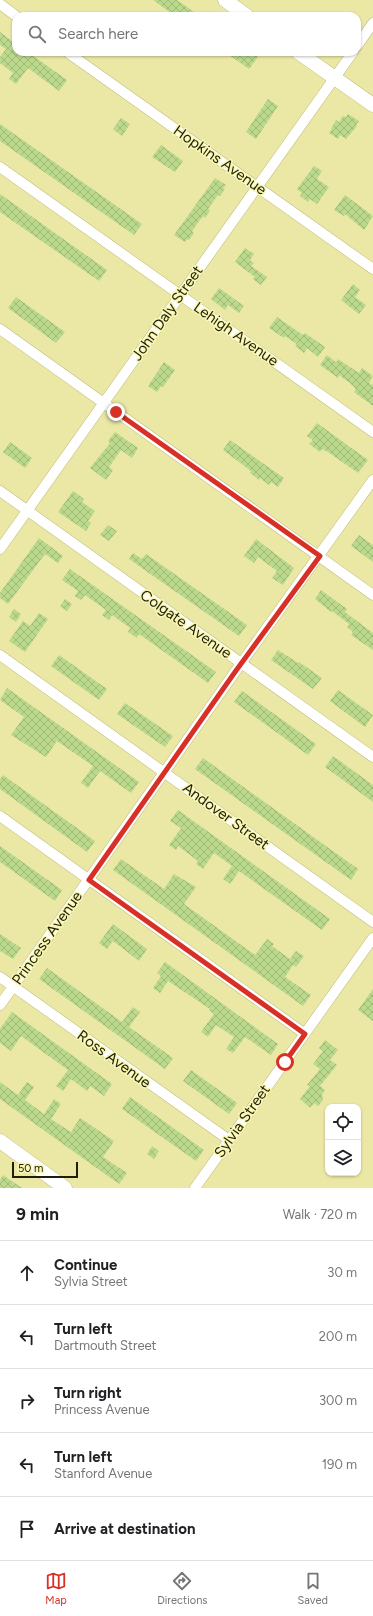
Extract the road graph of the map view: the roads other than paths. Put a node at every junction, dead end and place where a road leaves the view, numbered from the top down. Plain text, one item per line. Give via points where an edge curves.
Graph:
1 (225, 0) edge
2 (0, 4) edge
3 (242, 12) edge
4 (12, 13) edge
5 (373, 23) edge
6 (361, 40) edge
7 (73, 56) edge
8 (304, 56) edge
9 (350, 56) edge
10 (335, 78) junction
11 (373, 105) edge
12 (0, 167) edge
13 (257, 187) junction
14 (373, 269) edge
15 (180, 295) junction
16 (0, 329) edge
17 (104, 403) junction
18 (373, 432) edge
19 (373, 480) edge
20 (0, 491) edge
21 (27, 511) junction
22 (0, 549) edge
23 (320, 556) junction
24 (373, 595) edge
25 (0, 655) edge
26 (242, 664) junction
27 (373, 757) edge
28 (165, 773) junction
29 (0, 816) edge
30 (89, 880) junction
31 (373, 922) edge
32 (373, 938) edge
33 (0, 977) edge
34 (13, 986) junction
35 (0, 1005) edge
36 (305, 1034) junction
37 (229, 1140) junction
38 (0, 1141) edge
39 (65, 1188) edge
40 (195, 1188) edge

1 - 3 street
2 - 4 street
5 - 6 street
7 - 13 street, Hopkins Avenue
8 - 10 street
9 - 10 street, John Daly Street
10 - 11 street
10 - 13 street, John Daly Street
12 - 15 street, Lehigh Avenue
13 - 14 street, Hopkins Avenue
13 - 15 street, John Daly Street
15 - 17 street, John Daly Street
15 - 18 street, Lehigh Avenue
16 - 17 street
17 - 21 street, John Daly Street
17 - 23 street
19 - 23 street, Princess Avenue
20 - 21 street, Colgate Avenue
21 - 22 street, John Daly Street
21 - 26 street, Colgate Avenue
23 - 24 street
23 - 26 street, Princess Avenue
25 - 28 street, Andover Street
26 - 27 street, Colgate Avenue
26 - 28 street, Princess Avenue
28 - 30 street, Princess Avenue
28 - 31 street, Andover Street
29 - 30 street
30 - 34 street, Princess Avenue
30 - 36 street
32 - 36 street, Sylvia Street
33 - 34 street, Ross Avenue
34 - 35 street, Princess Avenue
34 - 37 street, Ross Avenue
36 - 37 street, Sylvia Street
37 - 40 street, Sylvia Street
38 - 39 street

